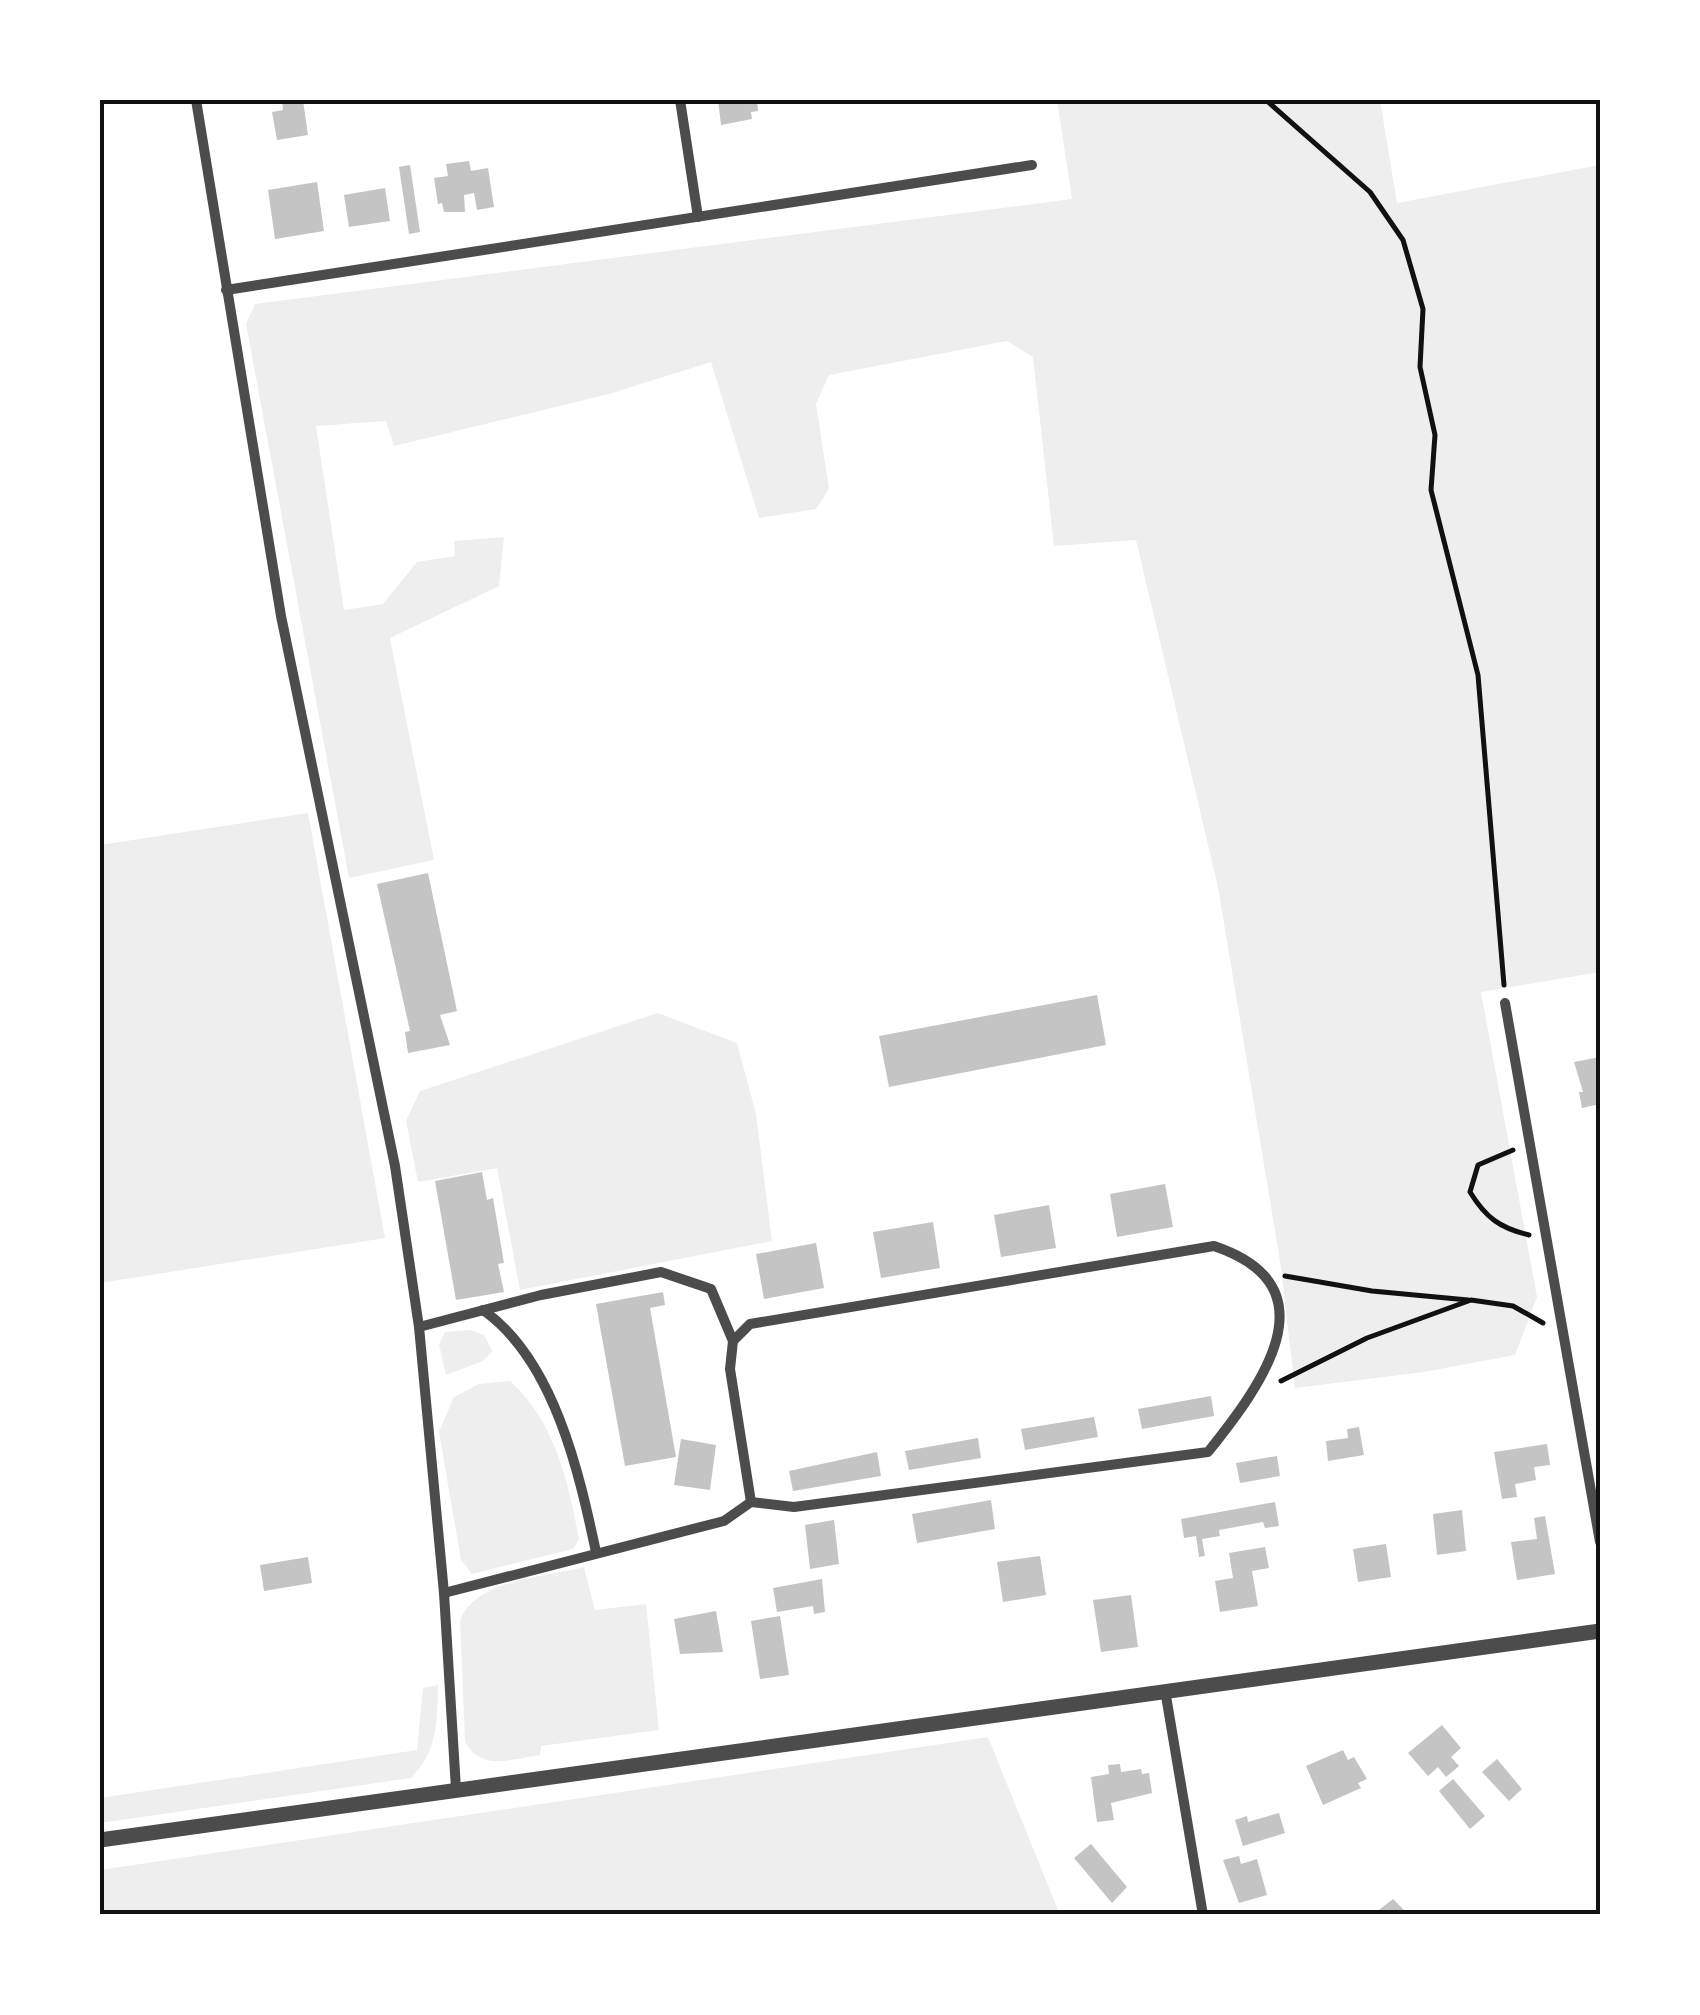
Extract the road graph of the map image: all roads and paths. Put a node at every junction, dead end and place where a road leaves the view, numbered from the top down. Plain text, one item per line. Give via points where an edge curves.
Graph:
1 (196, 100) edge
2 (680, 100) edge
3 (1266, 100) edge
4 (1032, 166) dead end
5 (698, 217) junction
6 (226, 290) junction
7 (1505, 1003) joint
8 (1531, 1148) junction
9 (1546, 1236) junction
10 (1260, 1272) junction
11 (1471, 1300) junction
12 (482, 1310) junction
13 (420, 1327) junction
14 (1563, 1334) junction
15 (733, 1340) junction
16 (1256, 1393) junction
17 (751, 1502) junction
18 (1600, 1542) edge
19 (596, 1552) junction
20 (444, 1593) junction
21 (1600, 1631) edge
22 (1165, 1690) junction
23 (456, 1789) junction
24 (100, 1840) edge
25 (1202, 1915) edge

1 - 6 street
2 - 5 street
3 - 7 path via 1370,192 1403,240 1423,310 1420,367 1435,436 1431,490 1478,675
4 - 5 street
5 - 6 street
6 - 13 street via 281,616 394,1166
7 - 8 street
8 - 9 street
8 - 9 path via 1502,1151 1478,1165 1470,1192 1503,1228
9 - 14 street
10 - 11 path
10 - 15 street via 1247,1257 1214,1246 750,1324
10 - 16 street via 1282,1323
11 - 14 path via 1513,1306
11 - 16 path via 1367,1338
12 - 13 street
12 - 15 street via 660,1272 711,1289
12 - 19 street via 508,1328 576,1456
13 - 20 street
14 - 18 street
15 - 17 street via 730,1369
16 - 17 street via 1208,1452 794,1508
17 - 19 street via 724,1521
19 - 20 street
20 - 23 street
21 - 22 street
22 - 23 street
22 - 25 street
23 - 24 street

